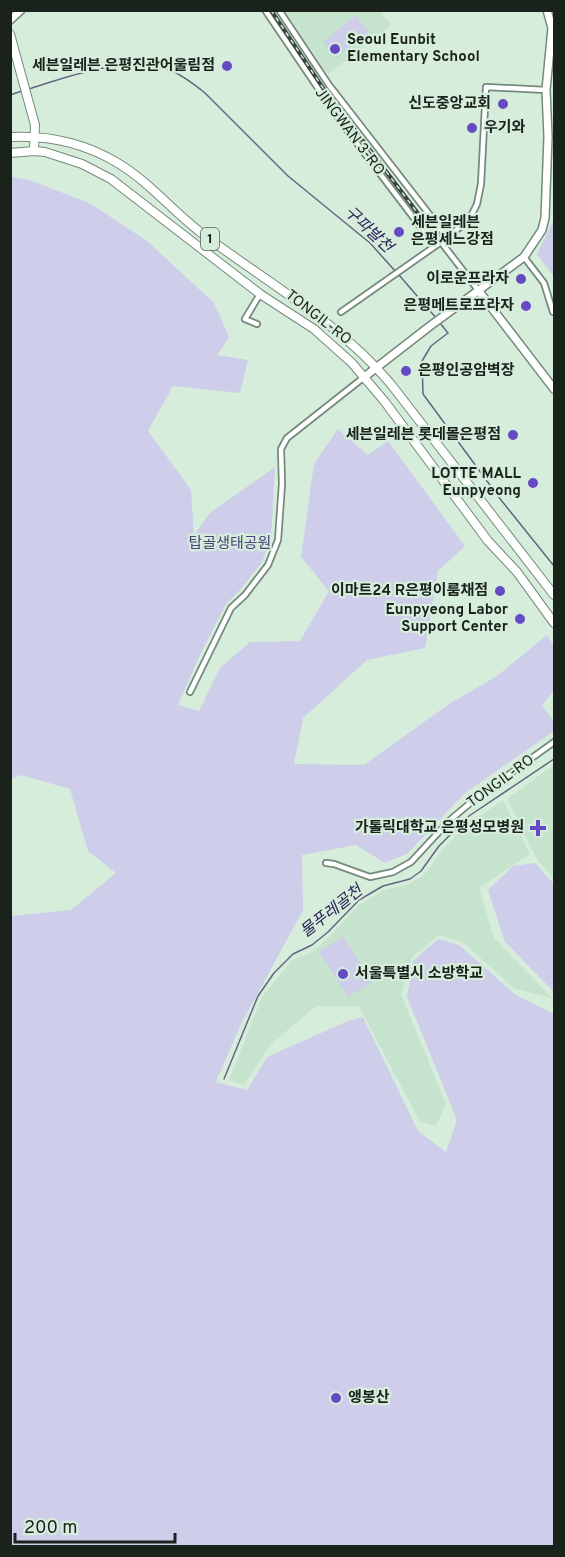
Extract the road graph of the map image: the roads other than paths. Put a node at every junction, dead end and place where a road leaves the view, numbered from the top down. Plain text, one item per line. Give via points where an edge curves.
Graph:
1 (21, 10) edge
2 (279, 10) edge
3 (548, 10) edge
4 (265, 11) edge
5 (10, 20) edge
6 (10, 34) edge
7 (552, 60) edge
8 (546, 90) junction
9 (551, 100) edge
10 (34, 136) junction
11 (10, 137) edge
12 (33, 151) junction
13 (10, 153) edge
14 (441, 242) junction
15 (524, 257) junction
16 (478, 290) junction
17 (260, 294) junction
18 (341, 312) dead end
19 (553, 312) edge
20 (257, 324) dead end
21 (376, 366) junction
22 (363, 378) junction
23 (555, 389) edge
24 (555, 595) edge
25 (555, 622) edge
26 (190, 692) dead end
27 (555, 742) edge
28 (326, 863) dead end

1 - 5 street
2 - 14 street, JINGWAN 3-RO via 329,85 443,232
3 - 7 street
4 - 14 street, JINGWAN 3-RO via 343,126 432,242
6 - 10 main road via 35,125
7 - 8 street
8 - 9 street
8 - 14 street via 486,87 477,204 469,220
9 - 15 street via 545,218 542,230
10 - 11 main road, TONGIL-RO / 1
10 - 12 main road
10 - 21 main road, TONGIL-RO / 1 via 74,144 116,162 203,234 325,320
12 - 13 main road, TONGIL-RO / 1
12 - 17 main road, TONGIL-RO / 1 via 82,164 111,179
14 - 16 street, JINGWAN 3-RO
14 - 18 street
15 - 16 street
15 - 19 street via 544,283
16 - 21 street
16 - 23 street
17 - 20 street via 245,319
17 - 22 main road, TONGIL-RO / 1 via 314,329
21 - 22 street
21 - 24 main road, TONGIL-RO / 1
22 - 25 main road, TONGIL-RO / 1
22 - 26 street via 287,438 281,450 278,540 268,565 231,608
27 - 28 street, TONGIL-RO via 475,799 411,862 393,872 370,877

